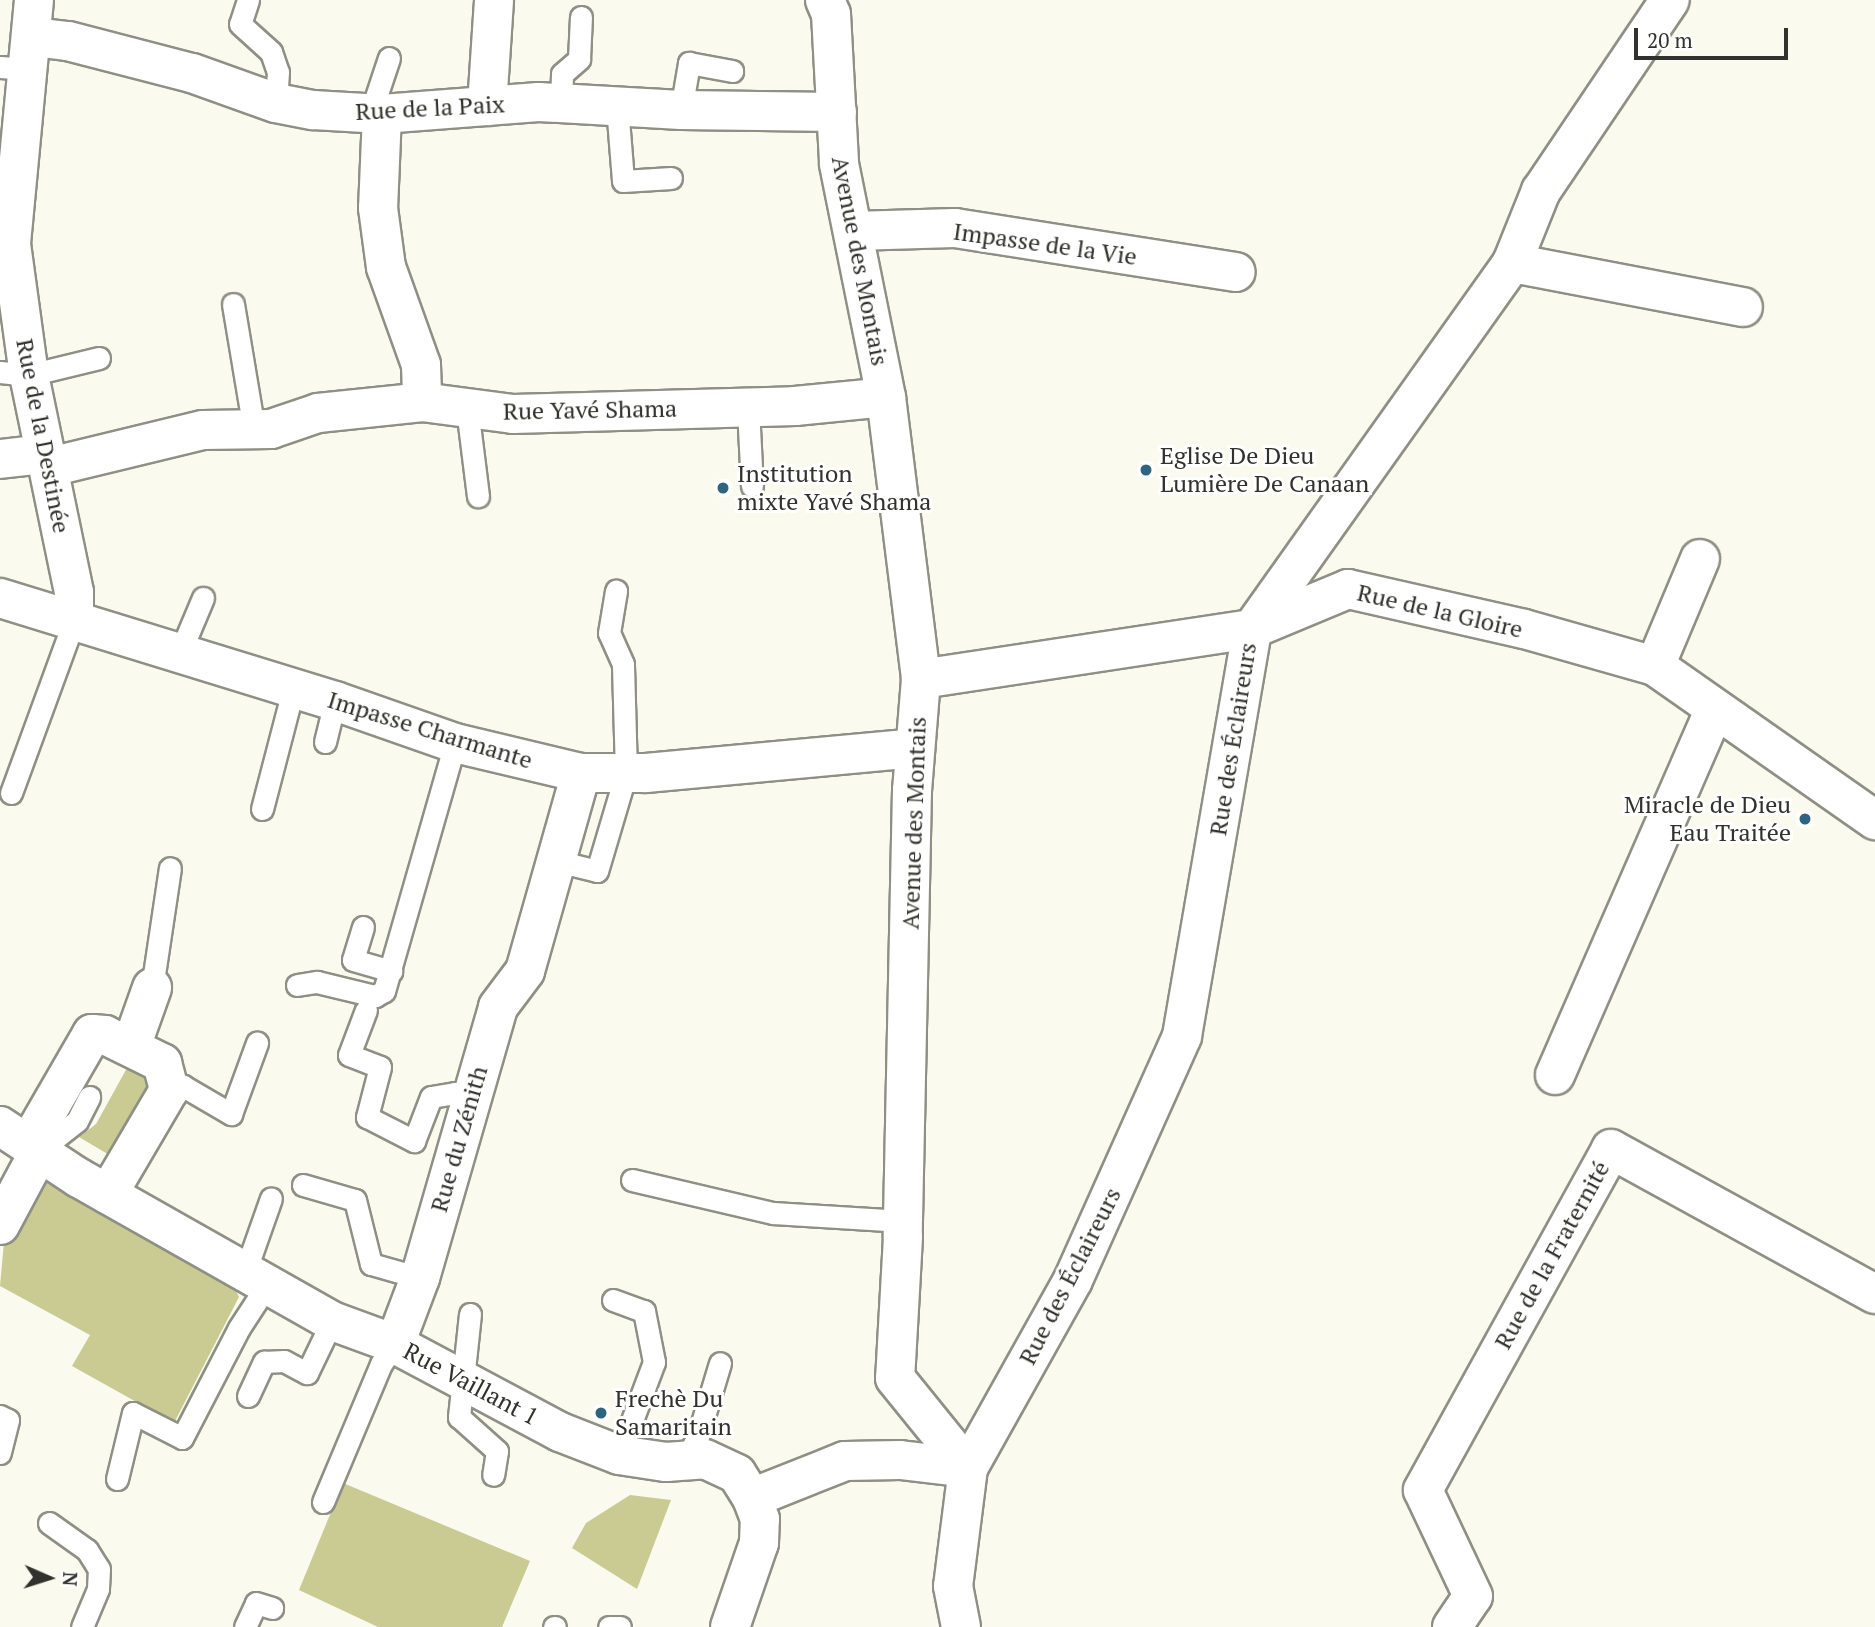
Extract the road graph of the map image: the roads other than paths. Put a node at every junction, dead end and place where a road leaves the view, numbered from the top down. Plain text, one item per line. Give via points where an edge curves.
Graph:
1 (34, 0) edge
2 (248, 0) edge
3 (494, 0) edge
4 (1670, 0) edge
5 (835, 5) edge
6 (582, 16) dead end
7 (21, 58) edge
8 (389, 58) dead end
9 (732, 71) dead end
10 (276, 103) junction
11 (561, 103) junction
12 (487, 106) junction
13 (617, 106) junction
14 (681, 110) junction
15 (837, 112) junction
16 (382, 114) junction
17 (671, 178) dead end
18 (853, 231) junction
19 (5, 243) edge
20 (1512, 263) junction
21 (1236, 272) dead end
22 (233, 304) dead end
23 (1743, 307) dead end
24 (99, 359) dead end
25 (14, 374) edge
26 (886, 397) junction
27 (422, 402) junction
28 (467, 408) junction
29 (748, 408) junction
30 (254, 429) junction
31 (0, 459) edge
32 (46, 460) junction
33 (752, 486) dead end
34 (478, 496) dead end
35 (1700, 559) dead end
36 (616, 591) dead end
37 (0, 598) edge
38 (203, 598) dead end
39 (74, 621) junction
40 (1252, 629) junction
41 (179, 655) junction
42 (1656, 666) junction
43 (921, 679) junction
44 (293, 690) junction
45 (335, 701) junction
46 (1715, 709) junction
47 (325, 742) dead end
48 (455, 743) junction
49 (915, 748) junction
50 (581, 773) junction
51 (626, 773) junction
52 (11, 793) dead end
53 (262, 809) dead end
54 (1875, 820) edge
55 (557, 860) junction
56 (170, 868) dead end
57 (363, 927) dead end
58 (391, 971) junction
59 (297, 985) dead end
60 (152, 988) joint
61 (366, 1010) dead end
62 (257, 1044) dead end
63 (131, 1048) junction
64 (1555, 1075) dead end
65 (169, 1090) junction
66 (89, 1097) dead end
67 (470, 1099) junction
68 (23, 1140) edge
69 (632, 1180) dead end
70 (303, 1185) dead end
71 (108, 1195) junction
72 (271, 1198) dead end
73 (903, 1222) junction
74 (0, 1225) edge
75 (256, 1278) junction
76 (420, 1278) junction
77 (1871, 1288) edge
78 (613, 1300) dead end
79 (470, 1314) dead end
80 (332, 1321) junction
81 (395, 1344) junction
82 (720, 1363) dead end
83 (466, 1380) junction
84 (248, 1396) dead end
85 (0, 1416) edge
86 (0, 1453) edge
87 (619, 1455) junction
88 (687, 1457) junction
89 (968, 1468) junction
90 (493, 1475) dead end
91 (117, 1479) dead end
92 (752, 1498) junction
93 (323, 1502) dead end
94 (49, 1523) dead end
95 (272, 1608) dead end
96 (82, 1627) edge
97 (245, 1627) edge
98 (609, 1627) edge
99 (620, 1627) edge
100 (730, 1627) edge
101 (961, 1627) edge
102 (1452, 1627) edge

1 - 7 street, Rue de la Destinée
2 - 10 lane via 240,24 271,52 278,72
3 - 12 street
4 - 20 street, Rue des Éclaireurs via 1541,191
5 - 15 street, Avenue des Montais
6 - 11 lane via 579,59 562,74
7 - 10 street, Rue de la Paix via 68,41 192,73
7 - 19 street, Rue de la Destinée
8 - 16 lane via 376,97
9 - 14 lane via 689,63
10 - 16 street, Rue de la Paix
11 - 12 street, Rue de la Paix
11 - 13 street, Rue de la Paix
12 - 16 street, Rue de la Paix
13 - 14 street, Rue de la Paix
13 - 17 lane via 623,181
14 - 15 street, Rue de la Paix
15 - 18 street, Avenue des Montais via 839,164
16 - 27 street via 377,208 386,267 421,365
18 - 21 street, Impasse de la Vie via 955,228
18 - 26 street, Avenue des Montais
19 - 25 street, Rue de la Destinée
20 - 23 street
20 - 40 street, Rue des Éclaireurs
22 - 30 lane
24 - 25 lane
25 - 32 street, Rue de la Destinée
26 - 29 street, Rue Yavé Shama
26 - 43 street, Avenue des Montais
27 - 28 street, Rue Yavé Shama
27 - 30 street, Rue Yavé Shama via 318,413
28 - 29 street, Rue Yavé Shama via 513,414
28 - 34 lane
29 - 33 lane
30 - 32 street, Rue Yavé Shama via 203,430
31 - 32 street, Rue Yavé Shama
32 - 39 street, Rue de la Destinée via 74,592
35 - 42 street
36 - 51 lane via 609,633 623,664
37 - 39 street, Impasse Charmante
38 - 41 lane
39 - 41 street, Impasse Charmante
39 - 52 lane
40 - 42 street, Rue de la Gloire via 1348,589 1524,629
40 - 43 street, Rue de la Gloire
40 - 89 street, Rue des Éclaireurs via 1182,1036 1073,1280
41 - 44 street, Impasse Charmante
42 - 46 street, Rue de la Gloire
43 - 49 street, Avenue des Montais
44 - 45 street, Impasse Charmante
44 - 53 lane
45 - 47 lane
45 - 48 street, Impasse Charmante
46 - 54 street, Rue de la Gloire
46 - 64 street
48 - 50 street, Impasse Charmante
48 - 58 lane
49 - 51 street, Impasse Charmante
49 - 73 street, Avenue des Montais
50 - 51 street, Impasse Charmante
50 - 55 street, Rue du Zénith
51 - 55 lane via 597,871
55 - 67 street, Rue du Zénith via 526,971 498,1007
56 - 60 lane
57 - 58 lane via 354,960
58 - 59 lane via 384,991 375,996 317,982
60 - 63 street
61 - 67 lane via 349,1055 380,1067 368,1117 414,1140 431,1097 455,1093
62 - 65 lane via 231,1114 183,1086
63 - 65 street via 162,1063
63 - 68 street via 92,1034
65 - 71 street
66 - 68 lane via 77,1121
67 - 76 street, Rue du Zénith
68 - 71 street, Rue Vaillant 1
68 - 74 street
69 - 73 lane via 773,1213
70 - 76 lane via 355,1200 371,1264
71 - 75 street, Rue Vaillant 1
72 - 75 lane
73 - 89 street, Avenue des Montais via 895,1378
75 - 80 street, Rue Vaillant 1
75 - 91 lane via 239,1328 181,1438 133,1413
76 - 81 street, Rue du Zénith
77 - 102 street, Rue de la Fraternité via 1611,1149 1423,1490 1474,1596
78 - 87 lane via 644,1311 654,1362
79 - 83 lane
80 - 81 street, Rue Vaillant 1
80 - 84 lane via 307,1373 284,1361 264,1362
81 - 83 street, Rue Vaillant 1
81 - 93 lane, Rue du Zénith via 381,1364
82 - 88 lane
83 - 87 street, Rue Vaillant 1 via 560,1432
83 - 90 lane via 458,1417 497,1451
85 - 86 lane via 8,1420
87 - 88 street, Rue Vaillant 1 via 666,1462
88 - 92 street, Rue Vaillant 1 via 705,1459 737,1474
89 - 92 street via 900,1460 845,1461
89 - 101 street via 953,1586
92 - 100 street via 760,1519 759,1543
94 - 96 lane via 87,1550 99,1569 97,1589
95 - 97 lane via 256,1603
98 - 99 lane

